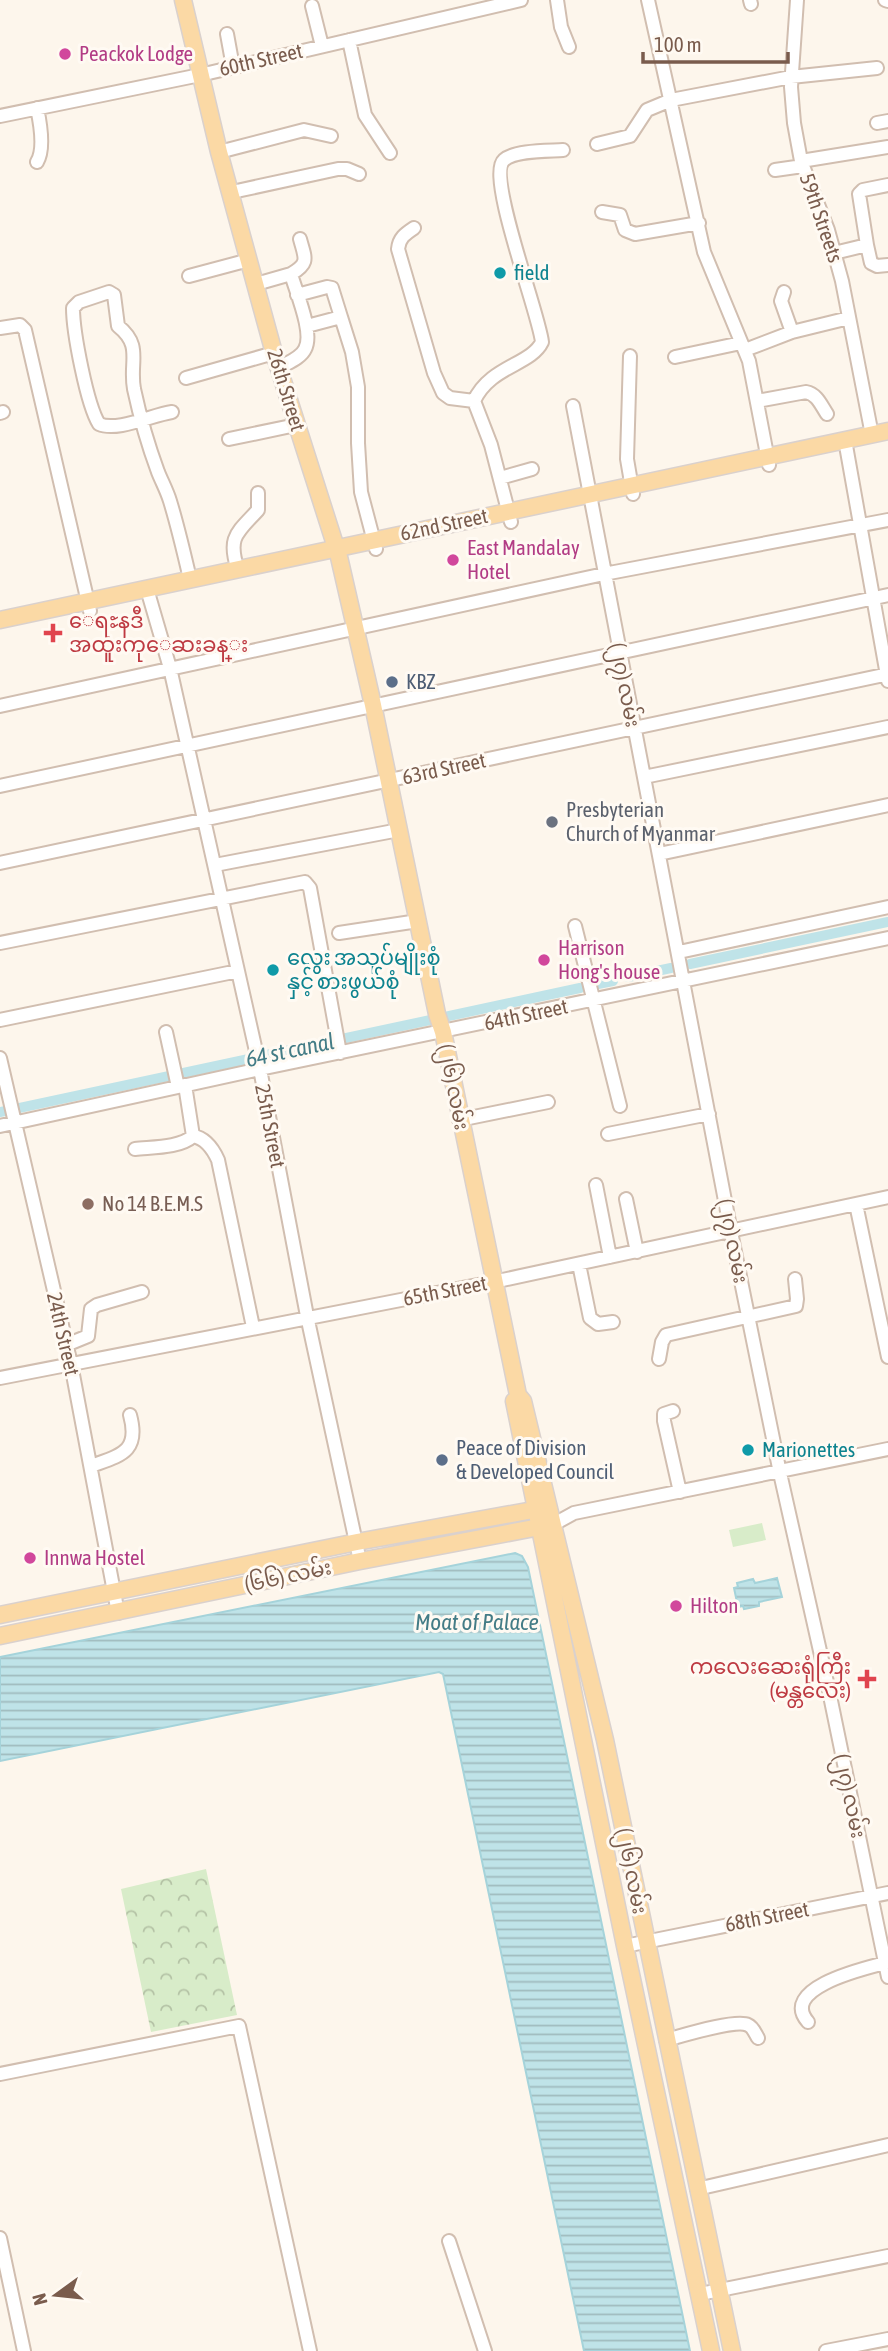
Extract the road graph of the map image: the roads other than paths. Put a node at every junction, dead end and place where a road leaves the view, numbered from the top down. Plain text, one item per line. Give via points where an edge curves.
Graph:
1 (183, 0) edge
2 (521, 0) edge
3 (557, 0) edge
4 (648, 0) edge
5 (797, 0) edge
6 (312, 6) dead end
7 (227, 34) dead end
8 (349, 40) junction
9 (322, 46) junction
10 (569, 47) dead end
11 (233, 67) junction
12 (877, 68) dead end
13 (200, 75) junction
14 (791, 76) junction
15 (671, 100) junction
16 (37, 108) junction
17 (0, 116) edge
18 (331, 136) dead end
19 (597, 144) dead end
20 (888, 146) edge
21 (563, 150) dead end
22 (219, 152) junction
23 (390, 153) dead end
24 (37, 162) dead end
25 (802, 163) junction
26 (775, 170) dead end
27 (359, 174) dead end
28 (888, 186) edge
29 (232, 192) junction
30 (603, 212) dead end
31 (699, 223) junction
32 (414, 228) dead end
33 (300, 239) dead end
34 (867, 245) junction
35 (834, 253) junction
36 (249, 260) junction
37 (888, 265) edge
38 (291, 274) junction
39 (189, 276) dead end
40 (256, 284) junction
41 (784, 292) dead end
42 (297, 295) junction
43 (341, 317) junction
44 (849, 318) junction
45 (307, 326) junction
46 (0, 328) edge
47 (792, 332) junction
48 (743, 347) junction
49 (631, 356) dead end
50 (675, 357) dead end
51 (276, 360) junction
52 (186, 378) dead end
53 (474, 401) junction
54 (757, 401) junction
55 (573, 406) dead end
56 (172, 412) dead end
57 (827, 414) dead end
58 (141, 420) junction
59 (296, 425) junction
60 (880, 433) edge
61 (229, 439) dead end
62 (888, 442) edge
63 (845, 445) junction
64 (768, 461) junction
65 (532, 469) dead end
66 (500, 478) junction
67 (632, 491) junction
68 (258, 493) dead end
69 (591, 499) junction
70 (510, 516) junction
71 (888, 520) edge
72 (859, 525) junction
73 (375, 545) junction
74 (337, 553) junction
75 (238, 570) junction
76 (604, 574) junction
77 (190, 579) junction
78 (148, 593) junction
79 (888, 595) edge
80 (873, 598) junction
81 (89, 606) junction
82 (0, 620) edge
83 (355, 629) junction
84 (0, 630) edge
85 (620, 652) junction
86 (170, 668) junction
87 (887, 677) edge
88 (373, 705) junction
89 (0, 706) edge
90 (888, 727) edge
91 (634, 729) junction
92 (186, 746) junction
93 (644, 777) junction
94 (389, 780) junction
95 (0, 786) edge
96 (888, 805) edge
97 (205, 820) junction
98 (399, 830) junction
99 (659, 854) junction
100 (0, 863) edge
101 (215, 865) junction
102 (221, 898) junction
103 (888, 908) edge
104 (418, 921) junction
105 (575, 926) dead end
106 (339, 933) dead end
107 (888, 938) edge
108 (0, 943) edge
109 (682, 967) junction
110 (238, 971) junction
111 (590, 991) junction
112 (0, 1020) edge
113 (440, 1023) junction
114 (166, 1032) dead end
115 (338, 1044) junction
116 (0, 1058) edge
117 (258, 1061) junction
118 (179, 1081) junction
119 (548, 1102) dead end
120 (620, 1106) dead end
121 (709, 1114) junction
122 (13, 1115) junction
123 (459, 1119) junction
124 (0, 1126) edge
125 (608, 1134) dead end
126 (193, 1136) junction
127 (135, 1149) dead end
128 (596, 1185) dead end
129 (888, 1197) edge
130 (626, 1199) dead end
131 (856, 1204) junction
132 (731, 1232) junction
133 (637, 1252) junction
134 (610, 1257) junction
135 (579, 1264) junction
136 (795, 1279) dead end
137 (493, 1282) junction
138 (142, 1292) dead end
139 (307, 1317) junction
140 (748, 1317) junction
141 (613, 1322) dead end
142 (253, 1327) junction
143 (66, 1345) junction
144 (888, 1357) edge
145 (659, 1359) dead end
146 (71, 1364) junction
147 (0, 1378) edge
148 (673, 1411) dead end
149 (130, 1415) dead end
150 (888, 1449) edge
151 (90, 1466) junction
152 (780, 1473) junction
153 (680, 1492) junction
154 (542, 1508) junction
155 (573, 1513) junction
156 (547, 1526) junction
157 (357, 1542) junction
158 (360, 1561) junction
159 (115, 1591) junction
160 (118, 1613) junction
161 (0, 1615) edge
162 (0, 1636) edge
163 (888, 1893) edge
164 (871, 1896) junction
165 (646, 1941) junction
166 (625, 1946) junction
167 (885, 1964) junction
168 (888, 1977) edge
169 (808, 2022) dead end
170 (758, 2038) dead end
171 (666, 2040) junction
172 (0, 2074) edge
173 (888, 2145) edge
174 (697, 2189) junction
175 (0, 2238) edge
176 (449, 2241) dead end
177 (888, 2256) edge
178 (719, 2291) junction
179 (700, 2294) junction
180 (888, 2339) edge
181 (24, 2351) edge
182 (310, 2351) edge
183 (485, 2351) edge
184 (711, 2351) edge
185 (732, 2351) edge
186 (827, 2351) edge

1 - 13 main road, 26th Street
2 - 8 street, 60th Street
3 - 10 street
4 - 15 street
5 - 14 street, 59th Streets
6 - 9 street
7 - 11 street
8 - 9 street, 60th Street
8 - 23 street via 365,115
9 - 11 street, 60th Street
11 - 13 street, 60th Street
12 - 14 street
13 - 16 street, 60th Street
13 - 22 main road, 26th Street
14 - 15 street
14 - 25 street, 59th Streets
15 - 19 street via 647,110 630,136
15 - 31 street
16 - 17 street, 60th Street
16 - 24 street via 42,129
18 - 22 street via 304,130
20 - 25 street
21 - 53 street via 516,155 500,166 503,200 542,342 531,355 489,379
22 - 29 main road, 26th Street
25 - 26 street
25 - 35 street, 59th Streets
27 - 29 street via 338,169
28 - 34 street via 859,194
29 - 36 main road, 26th Street
30 - 31 street via 620,215 625,230 635,234
31 - 48 street via 708,264
32 - 53 street via 404,235 398,249 434,373 450,398
33 - 38 street via 305,261
34 - 35 street
34 - 37 street via 871,263
35 - 44 street, 59th Streets
36 - 39 street
36 - 40 main road, 26th Street
38 - 40 street
38 - 42 street
40 - 51 main road, 26th Street
41 - 47 street via 780,300
42 - 43 street via 332,288
42 - 45 street
43 - 45 street
43 - 73 street via 358,387 361,492
44 - 47 street
44 - 60 street, 59th Streets
45 - 51 street via 309,339 304,351
46 - 81 street via 20,325 25,330
47 - 48 street
48 - 50 street
48 - 54 street
49 - 67 street via 627,459
51 - 52 street
51 - 59 main road, 26th Street
53 - 66 street
54 - 57 street via 812,393
54 - 64 street
55 - 69 street, (၂၇) လမ်း
56 - 58 street
58 - 58 street via 111,428 99,424 73,324 73,308 79,302 109,292 114,295 118,326 132,342 132,374
58 - 77 street via 170,499
59 - 61 street
59 - 74 main road, 26th Street
60 - 63 main road, 62nd Street
62 - 63 main road, 62nd Street
63 - 64 main road, 62nd Street
63 - 72 street
64 - 67 main road, 62nd Street
65 - 66 street
66 - 70 street
67 - 69 main road, 62nd Street
68 - 75 street via 258,510 232,543
69 - 70 main road, 62nd Street
69 - 76 street, (၂၇) လမ်း
70 - 73 main road, 62nd Street
71 - 72 street
72 - 76 street
72 - 80 street
73 - 74 main road, 62nd Street
74 - 75 main road, 62nd Street
74 - 78 main road, 62nd Street
74 - 83 main road, 26th Street
75 - 77 main road, 62nd Street
76 - 83 street
76 - 85 street, (၂၇) လမ်း
77 - 78 main road, 62nd Street
78 - 81 main road, 62nd Street
78 - 86 street, 25th Street
79 - 80 street
80 - 85 street
80 - 87 street
81 - 82 main road, 62nd Street
81 - 84 main road, 62nd Street
83 - 86 street
83 - 88 main road, 26th Street
85 - 88 street
85 - 91 street, (၂၇) လမ်း
86 - 89 street
86 - 92 street, 25th Street
87 - 91 street, 63rd Street
88 - 92 street
88 - 94 main road, 26th Street
90 - 93 street
91 - 93 street, (၂၇) လမ်း
91 - 94 street, 63rd Street
92 - 95 street
92 - 97 street, 25th Street
93 - 99 street, (၂၇) လမ်း
94 - 97 street, 63rd Street
94 - 98 main road, (၂၆) လမ်း
96 - 99 street
97 - 100 street, 63rd Street
97 - 101 street, 25th Street
98 - 101 street
98 - 104 main road, (၂၆) လမ်း
99 - 109 street, (၂၇) လမ်း
101 - 102 street, 25th Street
102 - 108 street
102 - 110 street, 25th Street
102 - 115 street via 307,883
103 - 109 street
104 - 106 street
104 - 113 main road, (၂၆) လမ်း
105 - 111 street
107 - 109 street, 64th Street
109 - 111 street, 64th Street
109 - 121 street, (၂၇) လမ်း
110 - 112 street
110 - 117 street, 25th Street
111 - 113 street, 64th Street
111 - 120 street
113 - 115 street, 64th Street
113 - 123 main road, (၂၆) လမ်း
114 - 118 street
115 - 117 street, 64th Street
116 - 122 street, 24th Street
117 - 118 street, 64th Street
117 - 139 street, 25th Street
118 - 122 street, 64th Street
118 - 126 street
119 - 123 street
121 - 125 street
121 - 132 street, (၂၇) လမ်း
122 - 124 street, 64th Street
122 - 143 street, 24th Street
123 - 137 main road, (၂၆) လမ်း
126 - 127 street via 179,1143
126 - 142 street via 213,1149 218,1160
128 - 134 street
129 - 131 street, 65th Street
130 - 133 street
131 - 132 street, 65th Street
131 - 144 street
132 - 133 street, 65th Street
132 - 140 street, (၂၇) လမ်း
133 - 134 street, 65th Street
134 - 135 street, 65th Street
135 - 137 street, 65th Street
135 - 141 street via 590,1318 598,1324
136 - 140 street via 796,1306
137 - 139 street, 65th Street
137 - 154 main road, (၂၆) လမ်း via 518,1395 513,1404
138 - 143 street via 97,1304 91,1309 88,1336
139 - 142 street, 65th Street
139 - 157 street, 25th Street
140 - 145 street via 666,1335
140 - 152 street, (၂၇) လမ်း
142 - 146 street, 65th Street
143 - 146 street, 24th Street
146 - 147 street, 65th Street
146 - 151 street, 24th Street
148 - 153 street via 664,1414 664,1421
149 - 151 street via 130,1446
150 - 152 street, (၆၆) လမ်း
151 - 159 street, 24th Street
152 - 153 street, (၆၆) လမ်း
152 - 164 street, (၂၇) လမ်း
153 - 155 street, (၆၆) လမ်း
154 - 155 street, (၆၆) လမ်း
154 - 156 main road, (၂၆) လမ်း
154 - 157 main road, (၆၆) လမ်း
155 - 156 street, (၆၆) လမ်း
156 - 158 main road, (၆၆) လမ်း
156 - 165 main road, (၂၆) လမ်း via 606,1740
156 - 166 main road, (၂၆) လမ်း
157 - 158 street, 25th Street
157 - 159 main road, (၆၆) လမ်း
158 - 160 main road, (၆၆) လမ်း
159 - 160 street, 24th Street
159 - 161 main road, (၆၆) လမ်း
160 - 162 main road, (၆၆) လမ်း
163 - 164 street, 68th Street
164 - 165 street, 68th Street
164 - 167 street, (၂၇) လမ်း
165 - 166 street, 68th Street
165 - 171 main road, (၂၆) လမ်း
166 - 179 main road, (၂၆) လမ်း
167 - 168 street, (၂၇) လမ်း
167 - 169 street via 851,1972 811,1992 802,2008
170 - 171 street via 743,2024
171 - 174 main road, (၂၆) လမ်း
172 - 182 street via 239,2026
173 - 174 street
174 - 178 main road, (၂၆) လမ်း
175 - 181 street
176 - 183 street
177 - 178 street
178 - 179 street
178 - 185 main road, (၂၆) လမ်း
179 - 184 main road, (၂၆) လမ်း
180 - 186 street

